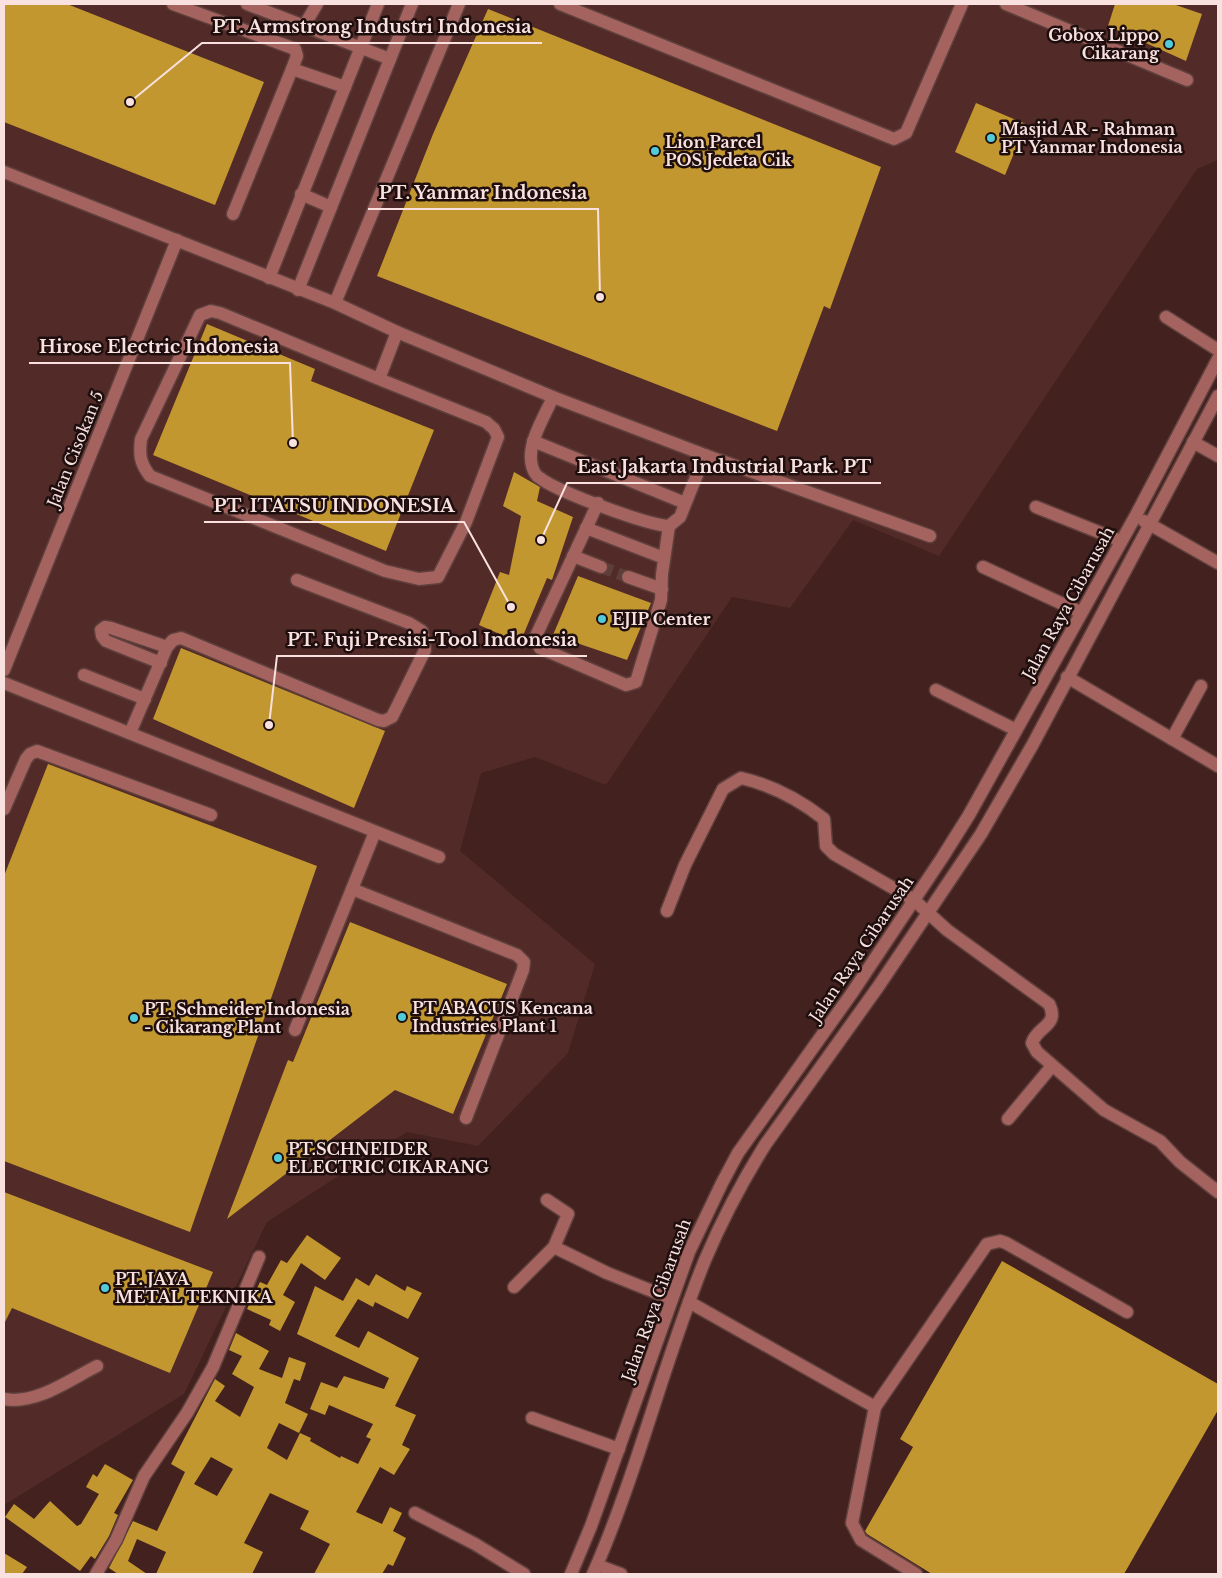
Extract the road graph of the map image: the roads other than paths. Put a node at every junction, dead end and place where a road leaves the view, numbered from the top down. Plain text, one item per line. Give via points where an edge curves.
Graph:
1 (172, 4) edge
2 (248, 4) edge
3 (317, 4) edge
4 (378, 4) edge
5 (412, 4) edge
6 (459, 4) edge
7 (560, 4) edge
8 (962, 4) edge
9 (1006, 4) edge
10 (304, 26) junction
11 (360, 48) junction
12 (390, 59) junction
13 (292, 69) junction
14 (1187, 80) dead end
15 (345, 87) junction
16 (4, 172) edge
17 (301, 194) junction
18 (331, 207) junction
19 (233, 214) dead end
20 (177, 240) junction
21 (269, 278) junction
22 (298, 290) junction
23 (335, 303) junction
24 (1166, 317) dead end
25 (397, 332) junction
26 (1218, 350) edge
27 (1218, 359) edge
28 (379, 379) junction
29 (1218, 396) edge
30 (553, 397) junction
31 (534, 441) junction
32 (1193, 442) junction
33 (705, 455) junction
34 (1218, 456) edge
35 (598, 503) junction
36 (685, 503) junction
37 (1036, 506) dead end
38 (1135, 517) junction
39 (1150, 524) junction
40 (669, 526) junction
41 (586, 528) junction
42 (930, 536) dead end
43 (1121, 541) junction
44 (573, 556) junction
45 (664, 558) junction
46 (1218, 563) edge
47 (602, 567) tunnel mouth
48 (983, 567) dead end
49 (628, 577) tunnel mouth
50 (297, 580) dead end
51 (662, 589) junction
52 (1080, 612) junction
53 (167, 647) junction
54 (160, 663) junction
55 (4, 670) edge
56 (84, 676) dead end
57 (1067, 677) junction
58 (4, 683) edge
59 (1201, 686) dead end
60 (936, 690) dead end
61 (145, 699) junction
62 (1016, 730) junction
63 (130, 733) junction
64 (1172, 739) junction
65 (1218, 766) edge
66 (4, 809) edge
67 (211, 815) dead end
68 (375, 832) junction
69 (439, 857) dead end
70 (352, 889) junction
71 (914, 900) junction
72 (667, 912) dead end
73 (928, 915) junction
74 (295, 1030) dead end
75 (1052, 1066) junction
76 (466, 1118) dead end
77 (1008, 1119) dead end
78 (1218, 1192) edge
79 (547, 1200) dead end
80 (554, 1247) junction
81 (259, 1257) dead end
82 (514, 1286) dead end
83 (672, 1299) junction
84 (689, 1302) junction
85 (1128, 1312) dead end
86 (97, 1366) dead end
87 (4, 1399) edge
88 (875, 1408) junction
89 (532, 1418) dead end
90 (619, 1449) junction
91 (415, 1513) dead end
92 (595, 1570) edge
93 (96, 1574) edge
94 (524, 1574) edge
95 (570, 1574) edge
96 (621, 1574) edge
97 (916, 1574) edge

1 - 13 street via 295,49 297,56
2 - 10 street
3 - 10 street
4 - 11 street
5 - 12 street
6 - 23 street
7 - 8 street via 894,139 906,133
9 - 14 street
10 - 11 street
11 - 12 street
11 - 15 street
12 - 18 street
13 - 15 street
13 - 19 street
15 - 17 street
16 - 20 street
17 - 18 street
17 - 21 street
18 - 22 street
20 - 21 street
20 - 55 street, Jalan Cisokan 5
21 - 22 street
22 - 23 street
23 - 25 street
24 - 26 street
25 - 28 street
25 - 30 street
27 - 38 street, Jalan Raya Cibarusah
28 - 28 street via 486,422 498,437 466,522 438,577 419,578 385,571 150,476 142,466 140,439 200,315 205,312 220,313
29 - 32 street, Jalan Raya Cibarusah
30 - 31 street
30 - 33 street
31 - 35 street via 531,464 538,478
31 - 36 street
32 - 34 street
32 - 39 street, Jalan Raya Cibarusah
33 - 36 street
33 - 42 street
35 - 40 street via 650,523
35 - 41 street
36 - 40 street via 680,517
37 - 43 street
38 - 39 street
38 - 43 street, Jalan Raya Cibarusah
39 - 46 street
39 - 57 street, Jalan Raya Cibarusah
40 - 45 street
41 - 44 street
41 - 45 street
43 - 52 street, Jalan Raya Cibarusah
44 - 47 street
44 - 51 street via 536,642 540,648 626,685 636,682
45 - 51 street
48 - 52 street
49 - 51 street
50 - 53 street via 409,622 422,631 425,650 392,717 378,720 181,638
52 - 62 street, Jalan Raya Cibarusah
53 - 54 street
53 - 54 street via 111,628 102,630 106,641
54 - 61 street
56 - 61 street
57 - 64 street
57 - 73 street, Jalan Raya Cibarusah via 981,834
58 - 63 street
59 - 64 street
60 - 62 street
61 - 63 street
62 - 71 street, Jalan Raya Cibarusah via 969,815
63 - 68 street
64 - 65 street
66 - 67 street via 26,759 37,751
68 - 69 street
68 - 70 street
70 - 74 street
70 - 76 street via 517,955 524,962 524,970
71 - 72 street via 834,854 826,846 824,819 811,808 757,782 741,778 723,789 685,865
71 - 73 street
71 - 83 street, Jalan Raya Cibarusah via 738,1153 697,1232
73 - 75 street via 1049,1004 1053,1014 1051,1022 1032,1043
73 - 84 street, Jalan Raya Cibarusah via 760,1154 734,1199
75 - 77 street
75 - 78 street via 1114,1117 1160,1140 1180,1162
79 - 80 street via 568,1214
80 - 82 street
80 - 83 street
81 - 93 street via 213,1367 187,1413 144,1476 116,1540
83 - 90 street, Jalan Raya Cibarusah
84 - 88 street
84 - 92 street, Jalan Raya Cibarusah via 645,1437
85 - 88 street via 1000,1240 988,1244
86 - 87 street via 35,1397 22,1401
88 - 97 street via 852,1523 861,1540
89 - 90 street
90 - 95 street, Jalan Raya Cibarusah
91 - 94 street
92 - 96 street

